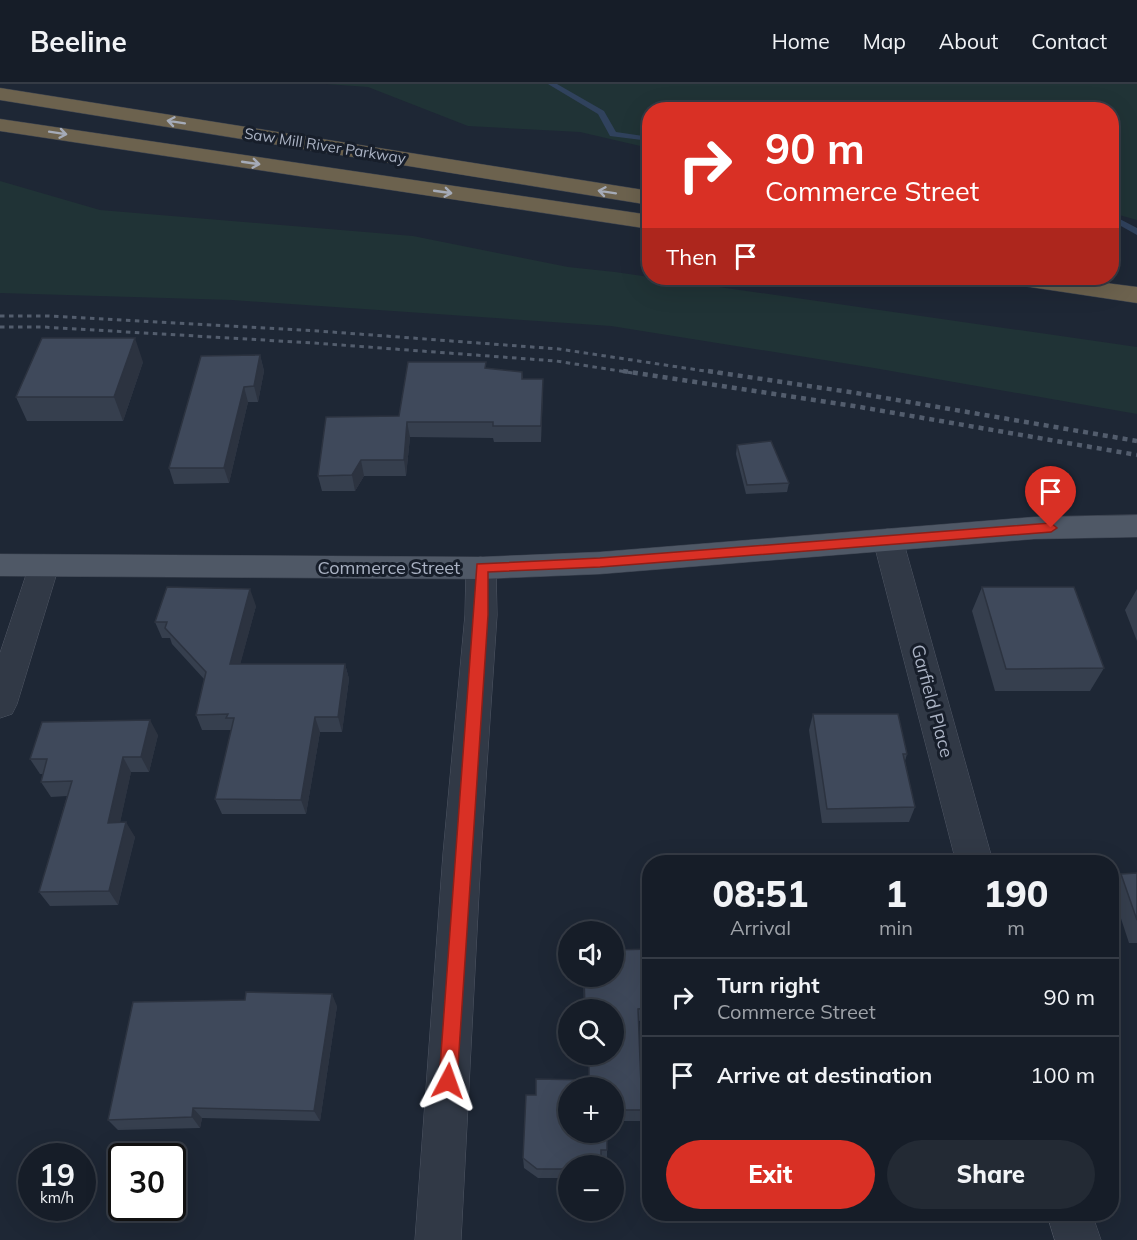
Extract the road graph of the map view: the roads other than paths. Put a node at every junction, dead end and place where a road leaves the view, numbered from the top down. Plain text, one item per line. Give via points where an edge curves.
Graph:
1 (0, 94) edge
2 (0, 125) edge
3 (642, 197) edge
4 (642, 221) edge
5 (1119, 271) edge
6 (1137, 274) edge
7 (1064, 285) edge
8 (1137, 296) edge
9 (1137, 526) edge
10 (888, 540) junction
11 (0, 565) edge
12 (44, 566) junction
13 (481, 568) junction
14 (0, 704) edge
15 (973, 855) edge
16 (1072, 1221) edge
17 (438, 1240) edge
18 (1078, 1240) edge

3 -> 1 highway, Saw Mill River Parkway
2 -> 4 highway, Saw Mill River Parkway
5 - 6 highway
7 - 8 highway
9 - 10 main road, Commerce Street via 1034,528
10 - 13 main road, Commerce Street via 600,563
10 - 15 street, Garfield Place
11 - 12 main road, Commerce Street
12 - 13 main road, Commerce Street
12 - 14 street
13 - 17 street via 481,615
16 - 18 street

